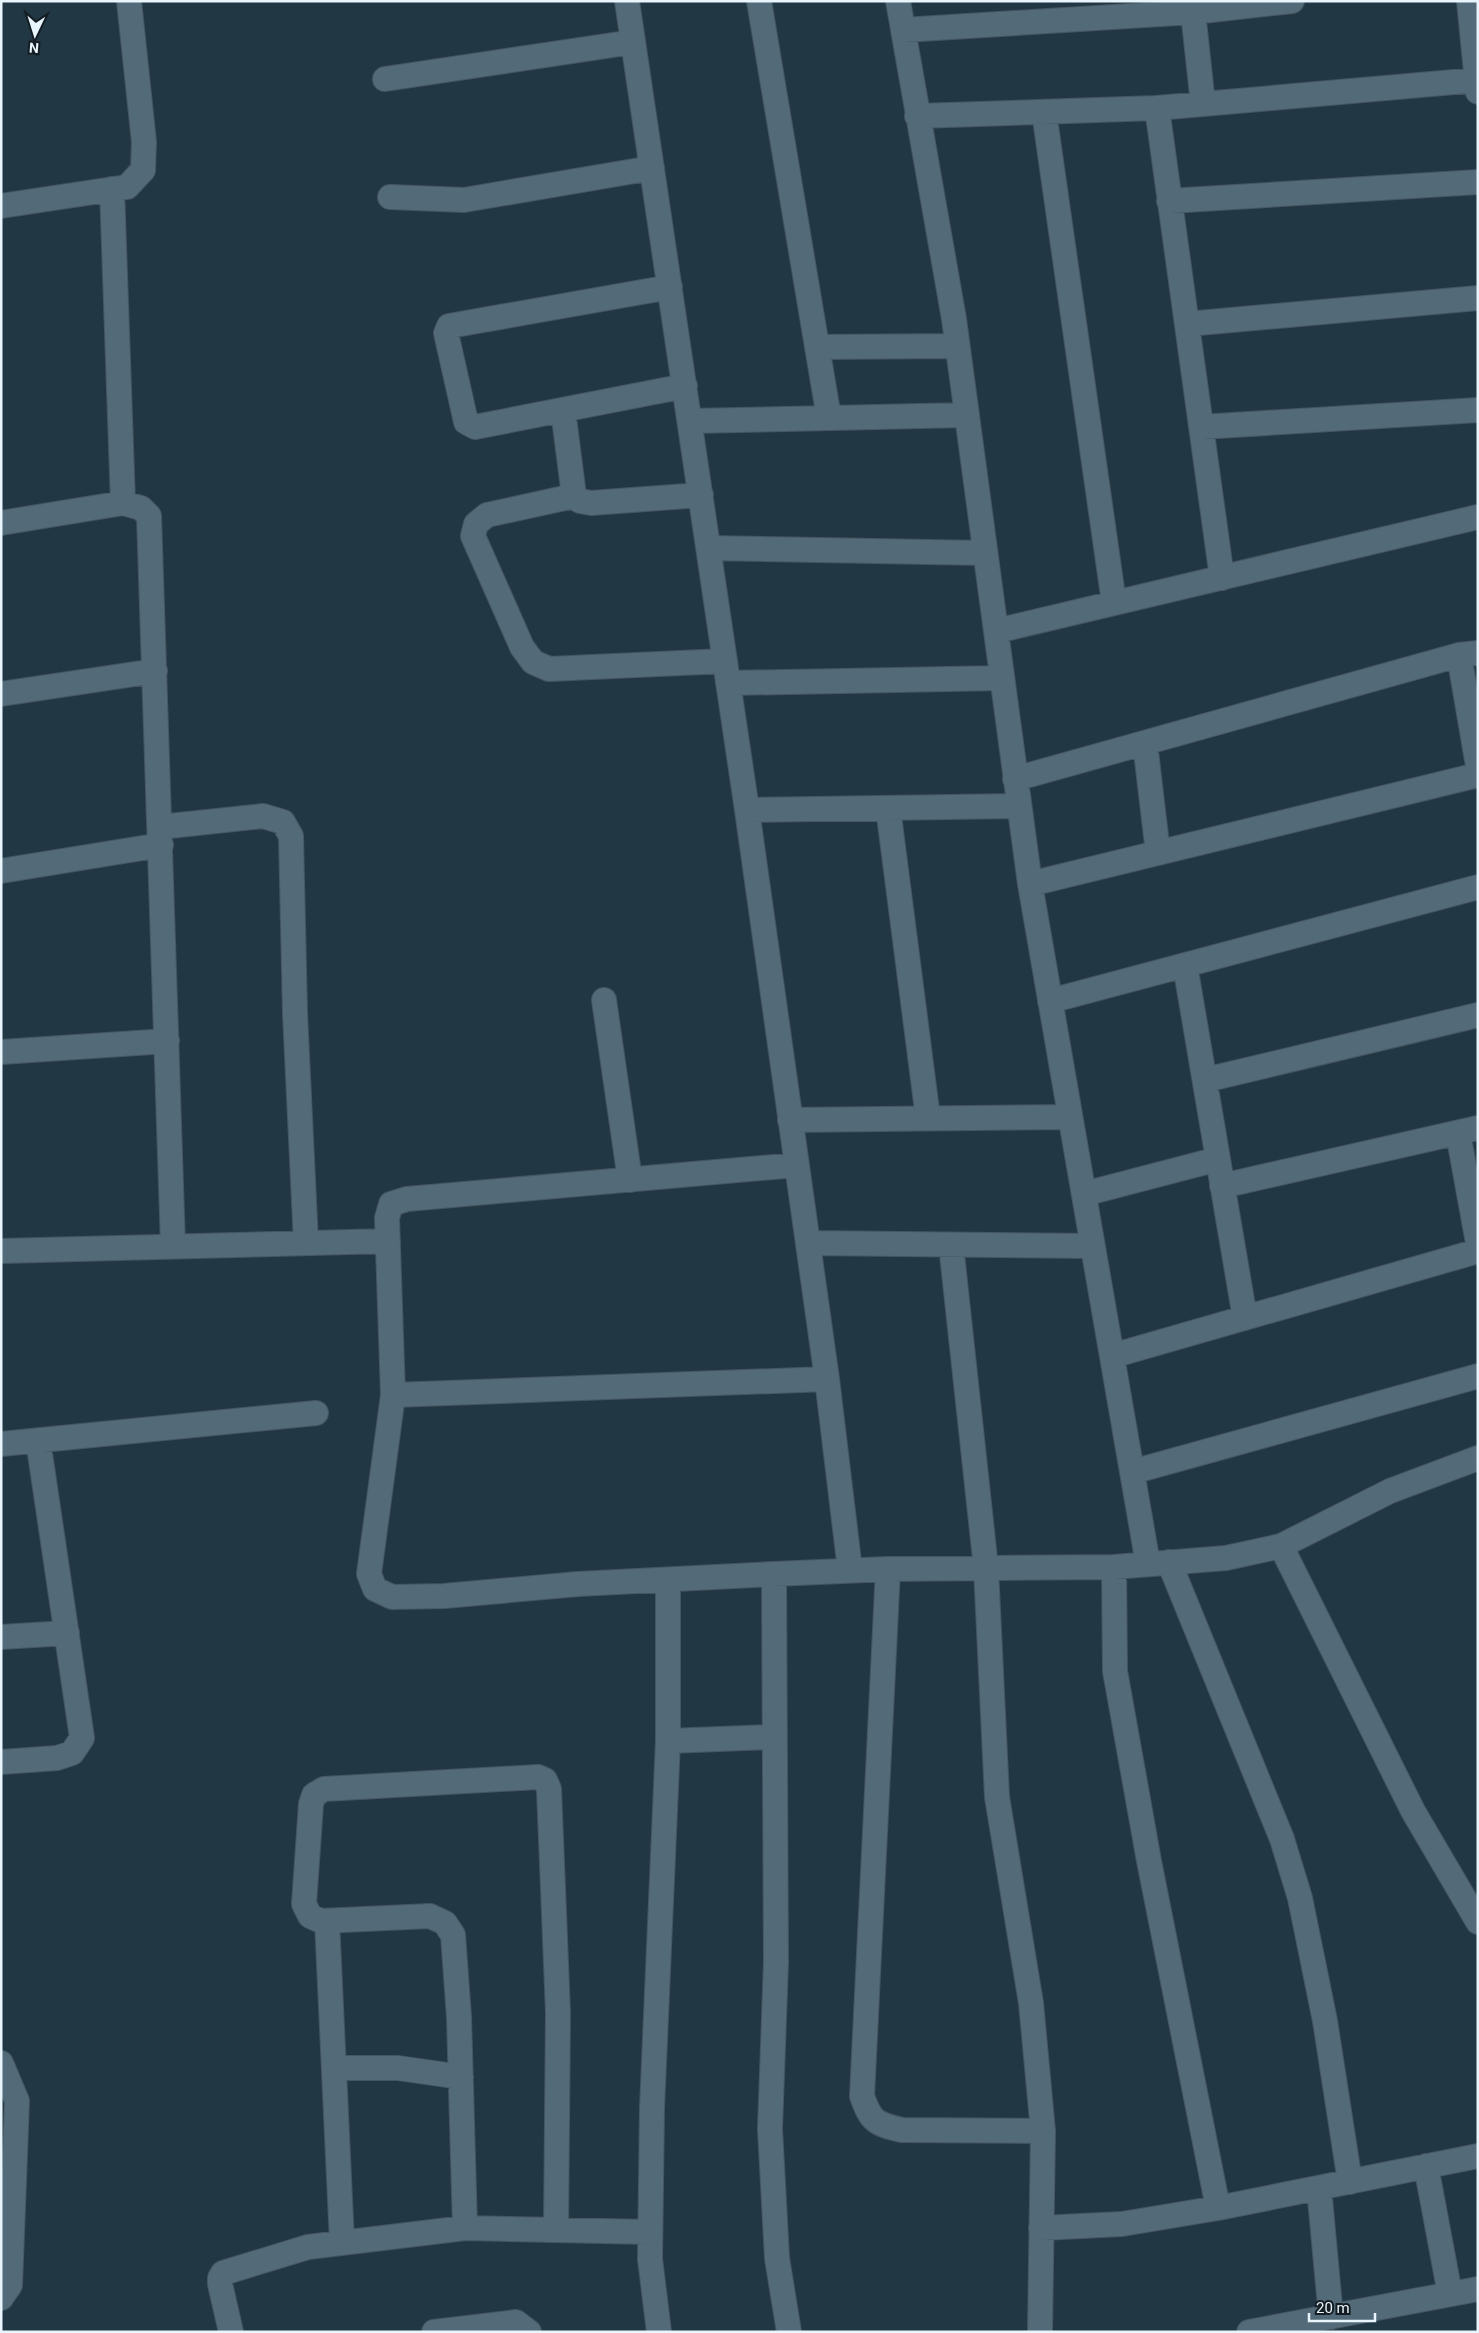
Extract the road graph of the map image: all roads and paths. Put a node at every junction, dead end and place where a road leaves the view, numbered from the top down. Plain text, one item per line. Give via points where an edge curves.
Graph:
1 (129, 1) edge
2 (627, 1) edge
3 (759, 1) edge
4 (898, 1) edge
5 (1292, 1) edge
6 (1469, 1) edge
7 (1164, 7) edge
8 (1193, 12) junction
9 (903, 30) junction
10 (633, 42) junction
11 (385, 79) dead end
12 (1477, 86) edge
13 (1203, 104) junction
14 (1157, 108) junction
15 (1044, 112) junction
16 (918, 116) junction
17 (652, 168) junction
18 (1478, 182) edge
19 (112, 189) junction
20 (390, 197) dead end
21 (1169, 200) junction
22 (1, 206) edge
23 (670, 287) junction
24 (1478, 298) edge
25 (1187, 324) junction
26 (957, 346) junction
27 (817, 348) junction
28 (685, 386) junction
29 (563, 410) junction
30 (1478, 410) edge
31 (966, 414) junction
32 (829, 418) junction
33 (690, 421) junction
34 (1201, 426) junction
35 (701, 495) junction
36 (574, 496) junction
37 (123, 503) junction
38 (1478, 517) edge
39 (1, 523) edge
40 (709, 548) junction
41 (985, 553) junction
42 (1222, 578) junction
43 (1114, 603) junction
44 (996, 631) junction
45 (1468, 654) edge
46 (155, 671) junction
47 (727, 672) junction
48 (1002, 678) junction
49 (1, 694) edge
50 (1145, 743) junction
51 (1478, 766) edge
52 (1478, 775) edge
53 (1016, 779) junction
54 (1019, 806) junction
55 (888, 808) junction
56 (746, 810) junction
57 (160, 836) junction
58 (1158, 853) junction
59 (1, 871) edge
60 (1030, 884) junction
61 (1478, 887) edge
62 (1186, 965) junction
63 (604, 1000) dead end
64 (1050, 1001) junction
65 (1478, 1015) edge
66 (167, 1041) junction
67 (1, 1052) edge
68 (1205, 1080) junction
69 (1070, 1117) junction
70 (928, 1118) junction
71 (790, 1120) junction
72 (1468, 1131) edge
73 (1218, 1160) junction
74 (796, 1166) junction
75 (630, 1180) junction
76 (1222, 1186) junction
77 (1084, 1194) junction
78 (317, 1242) junction
79 (380, 1242) junction
80 (808, 1242) junction
81 (1478, 1243) edge
82 (951, 1244) junction
83 (174, 1246) junction
84 (1092, 1246) junction
85 (1, 1251) edge
86 (1478, 1251) edge
87 (1245, 1318) junction
88 (1112, 1356) junction
89 (1478, 1376) edge
90 (827, 1379) junction
91 (393, 1395) junction
92 (316, 1413) dead end
93 (38, 1440) junction
94 (1, 1444) edge
95 (1478, 1458) edge
96 (1132, 1472) junction
97 (1281, 1546) junction
98 (1158, 1563) junction
99 (1114, 1567) junction
100 (986, 1568) junction
101 (888, 1569) junction
102 (850, 1570) junction
103 (774, 1574) junction
104 (668, 1581) junction
105 (67, 1633) junction
106 (1, 1637) edge
107 (773, 1737) junction
108 (668, 1742) junction
109 (1, 1762) edge
110 (327, 1921) junction
111 (1478, 1922) edge
112 (1, 2063) edge
113 (334, 2068) junction
114 (461, 2077) junction
115 (7, 2084) edge
116 (1043, 2131) junction
117 (1478, 2156) edge
118 (1426, 2166) junction
119 (8, 2181) edge
120 (1350, 2182) junction
121 (1319, 2188) junction
122 (1218, 2208) junction
123 (465, 2228) junction
124 (1041, 2228) junction
125 (556, 2230) junction
126 (650, 2232) junction
127 (342, 2242) junction
128 (1478, 2289) edge
129 (1450, 2294) junction
130 (1, 2298) edge
131 (1331, 2316) junction
132 (231, 2332) edge
133 (434, 2332) edge
134 (529, 2332) edge
135 (659, 2332) edge
136 (789, 2332) edge
137 (1040, 2332) edge
138 (1249, 2332) edge

1 - 19 street via 144,142 143,170 127,187
2 - 10 street
3 - 27 street
4 - 9 street
5 - 8 street
6 - 12 street
7 - 8 street
7 - 9 street
8 - 13 street
9 - 16 street
10 - 11 street
10 - 17 street
12 - 13 street
13 - 14 street
14 - 15 street
14 - 21 street
15 - 16 street
15 - 43 street
16 - 26 street
17 - 20 street via 464,200
17 - 23 street
18 - 21 street
19 - 22 street
19 - 37 street
21 - 25 street
23 - 28 street
23 - 29 street via 449,326 466,422 470,425
24 - 25 street
25 - 34 street
26 - 27 street
26 - 31 street
27 - 32 street
28 - 29 street
28 - 33 street
29 - 36 street
30 - 34 street
31 - 32 street
31 - 41 street
32 - 33 street
33 - 35 street
34 - 42 street
35 - 36 street via 591,503
35 - 40 street
36 - 47 street via 487,515 476,524 473,536 522,648 533,662 549,669
37 - 39 street
37 - 46 street via 141,508 149,516
38 - 42 street
40 - 41 street
40 - 47 street
41 - 44 street
42 - 43 street
43 - 44 street
44 - 48 street
45 - 50 street
45 - 51 street
46 - 49 street
46 - 57 street
47 - 48 street
47 - 56 street
48 - 53 street
50 - 53 street
50 - 58 street
52 - 58 street
53 - 54 street
54 - 55 street
54 - 60 street
55 - 56 street
55 - 70 street
56 - 71 street
57 - 59 street
57 - 66 street
57 - 78 street via 263,816 283,822 291,836 295,1013
58 - 60 street
60 - 64 street
61 - 62 street
62 - 64 street
62 - 68 street
63 - 75 street
64 - 69 street
65 - 68 street
66 - 67 street
66 - 83 street
68 - 73 street
69 - 70 street
69 - 77 street
70 - 71 street
71 - 74 street
72 - 76 street
72 - 81 street
73 - 76 street
73 - 77 street
74 - 75 street
74 - 80 street
75 - 79 street via 407,1199 391,1204
76 - 87 street
77 - 84 street
78 - 79 street
78 - 83 street
79 - 91 street
80 - 82 street
80 - 90 street
82 - 84 street
82 - 100 street
83 - 85 street
84 - 88 street
86 - 87 street
87 - 88 street
88 - 96 street
89 - 96 street
90 - 91 street
90 - 102 street
91 - 104 street via 369,1574 375,1589 392,1597 444,1596 578,1584
92 - 93 street
93 - 94 street
93 - 105 street
95 - 97 street via 1390,1491
96 - 98 street
97 - 98 street via 1226,1558
97 - 111 street via 1413,1811
98 - 99 street
98 - 120 street via 1282,1839 1315,1964
99 - 100 street
99 - 122 street via 1115,1671
100 - 101 street
100 - 116 street via 997,1796 1031,2003
101 - 102 street
101 - 116 street via 862,2096 868,2115 880,2125 902,2130
102 - 103 street
103 - 104 street
103 - 107 street
104 - 108 street
105 - 106 street
105 - 109 street via 82,1738 72,1753 58,1758
107 - 108 street
107 - 136 street via 776,1962 770,2129 777,2258
108 - 126 street via 652,2108
110 - 113 street
110 - 114 street via 430,1916 445,1923 453,1934
110 - 125 street via 310,1916 304,1904 311,1804 314,1795 324,1788 538,1777 545,1780 549,1789 558,2014
112 - 115 street
113 - 114 street via 398,2068
113 - 127 street
114 - 123 street
115 - 119 street via 17,2100
116 - 124 street
117 - 118 street
118 - 120 street
118 - 129 street
119 - 130 street via 10,2285
120 - 121 street
121 - 122 street
121 - 131 street
122 - 124 street via 1122,2224
123 - 125 street
123 - 127 street
124 - 137 street
125 - 126 street
126 - 135 street
127 - 132 street via 308,2247 223,2273 220,2284
128 - 129 street
129 - 131 street
131 - 138 street
133 - 134 street via 516,2322

